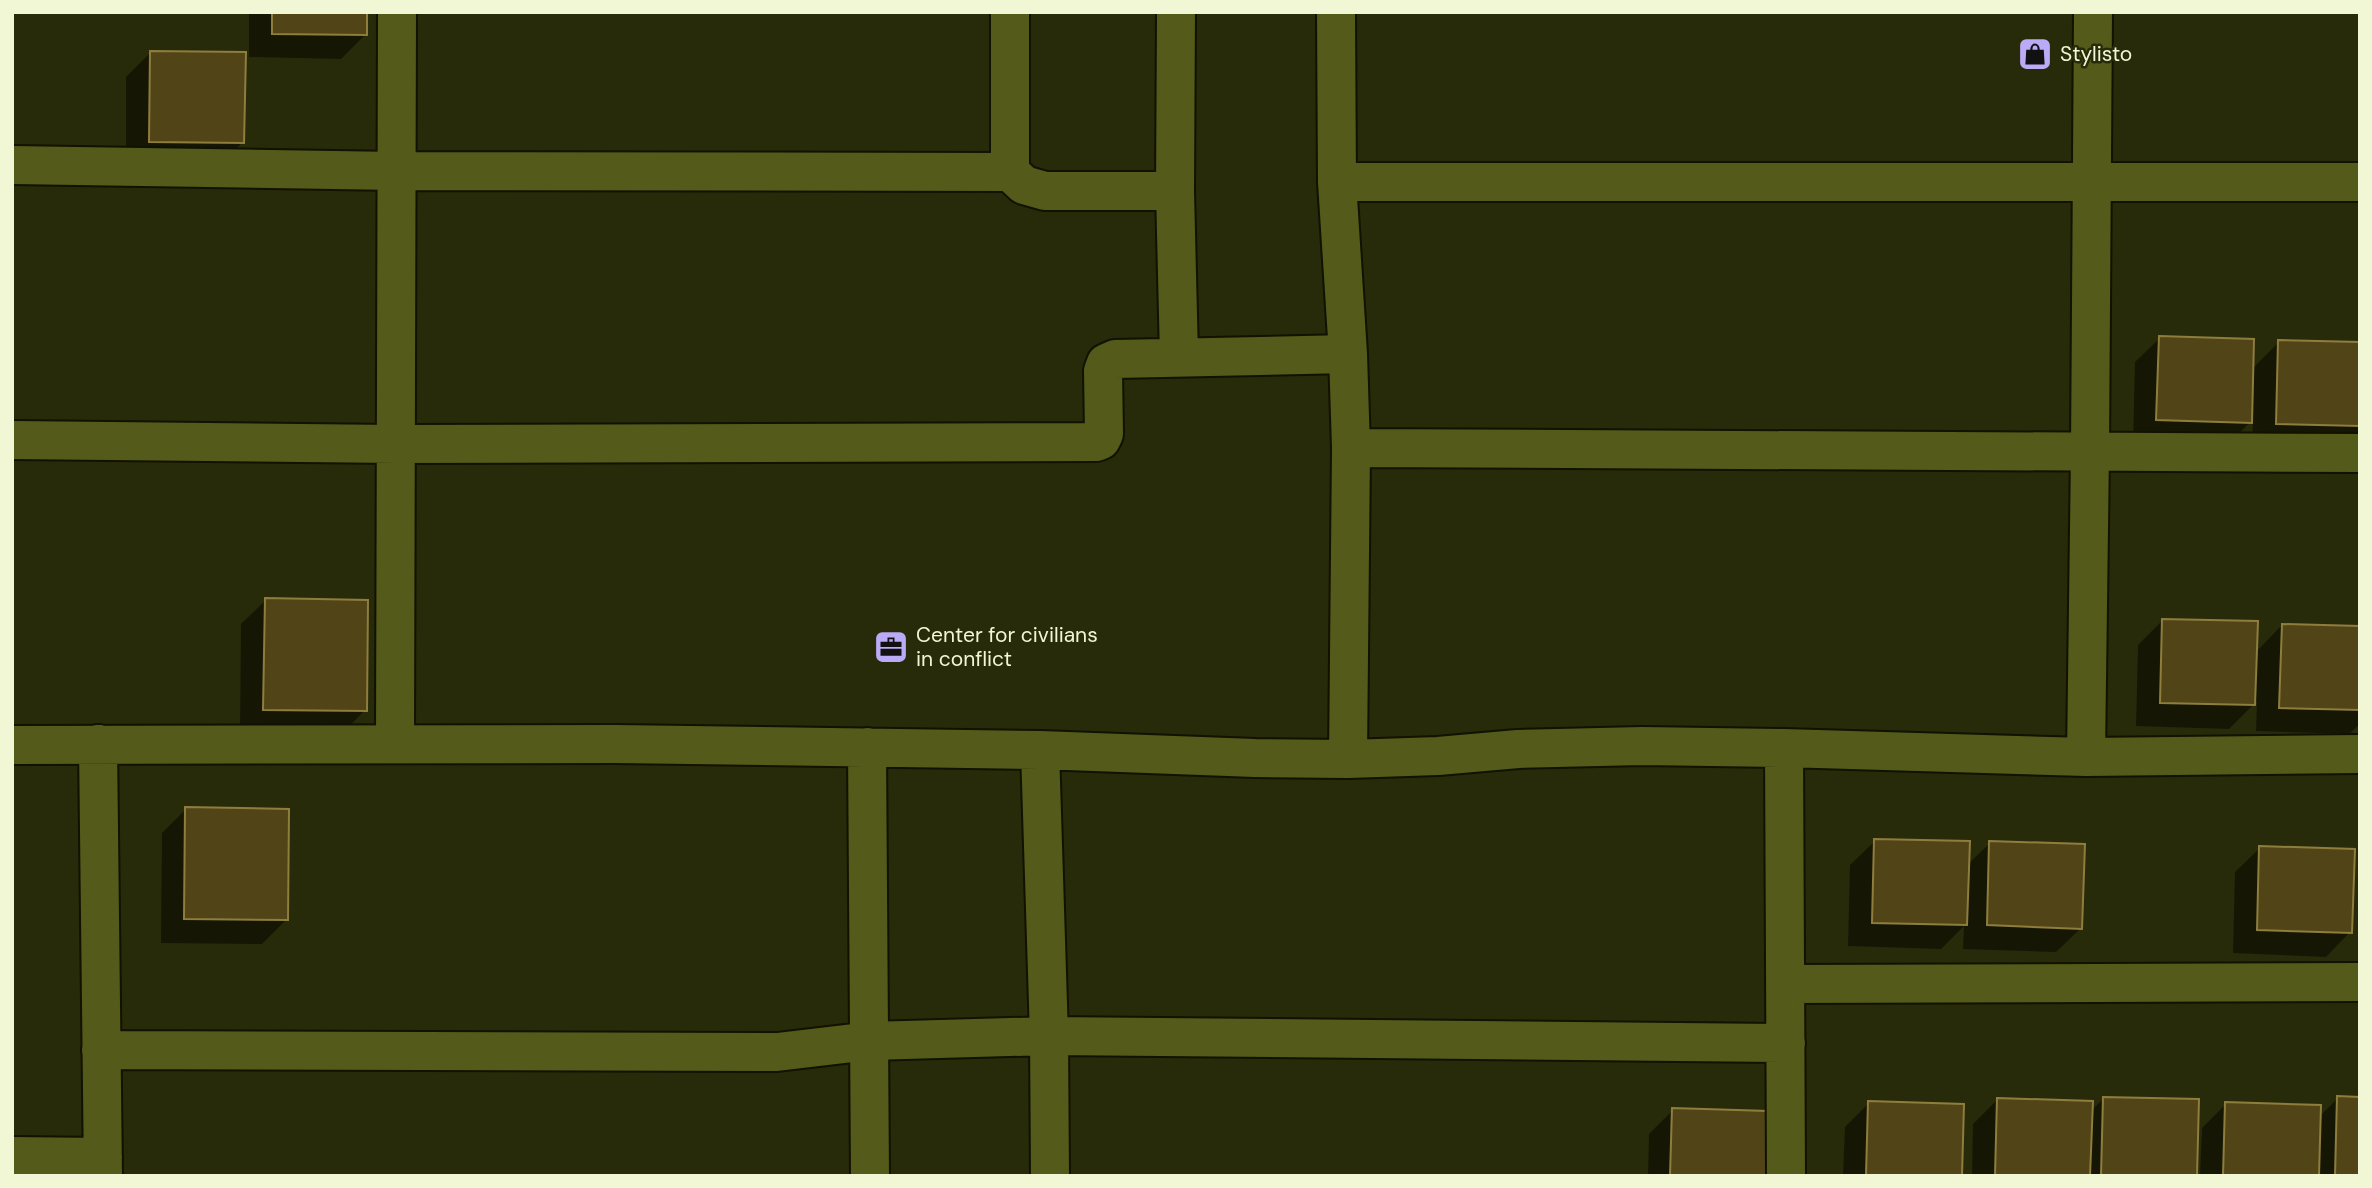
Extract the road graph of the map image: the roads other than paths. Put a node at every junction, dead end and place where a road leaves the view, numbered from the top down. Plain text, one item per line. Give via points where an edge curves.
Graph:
1 (397, 12) edge
2 (1010, 12) edge
3 (1176, 12) edge
4 (1336, 12) edge
5 (2093, 12) edge
6 (12, 165) edge
7 (397, 171) junction
8 (1010, 172) junction
9 (1337, 182) junction
10 (2092, 182) junction
11 (2360, 182) edge
12 (1175, 191) junction
13 (1349, 354) junction
14 (1179, 357) junction
15 (12, 440) edge
16 (396, 444) junction
17 (1351, 448) junction
18 (2090, 452) junction
19 (2360, 453) edge
20 (12, 744) edge
21 (98, 744) junction
22 (395, 744) junction
23 (867, 747) junction
24 (1784, 748) junction
25 (1040, 750) junction
26 (2360, 754) edge
27 (2085, 757) junction
28 (1348, 759) junction
29 (2360, 982) edge
30 (1785, 985) junction
31 (1049, 1036) junction
32 (870, 1041) junction
33 (1786, 1043) junction
34 (101, 1050) junction
35 (12, 1156) edge
36 (103, 1166) edge
37 (870, 1176) edge
38 (1050, 1176) edge
39 (1786, 1176) edge

1 - 7 street
2 - 8 street
3 - 12 street
4 - 9 street
5 - 10 street
6 - 7 street
7 - 8 street
7 - 16 street
8 - 12 street via 1024,185 1045,191
9 - 10 street
9 - 13 street
10 - 11 street
10 - 18 street
12 - 14 street
13 - 14 street
13 - 17 street
14 - 16 street via 1106,363 1104,434 1096,442
15 - 16 street
16 - 22 street
17 - 18 street
17 - 28 street
18 - 19 street
18 - 27 street
20 - 21 street
21 - 22 street
21 - 34 street
22 - 23 street
23 - 25 street
23 - 32 street
24 - 27 street
24 - 28 street via 1518,749
24 - 30 street
25 - 28 street
25 - 31 street
26 - 27 street
29 - 30 street
30 - 33 street
31 - 32 street
31 - 33 street
31 - 38 street
32 - 34 street via 777,1052
32 - 37 street
33 - 39 street
34 - 36 street
35 - 36 street

